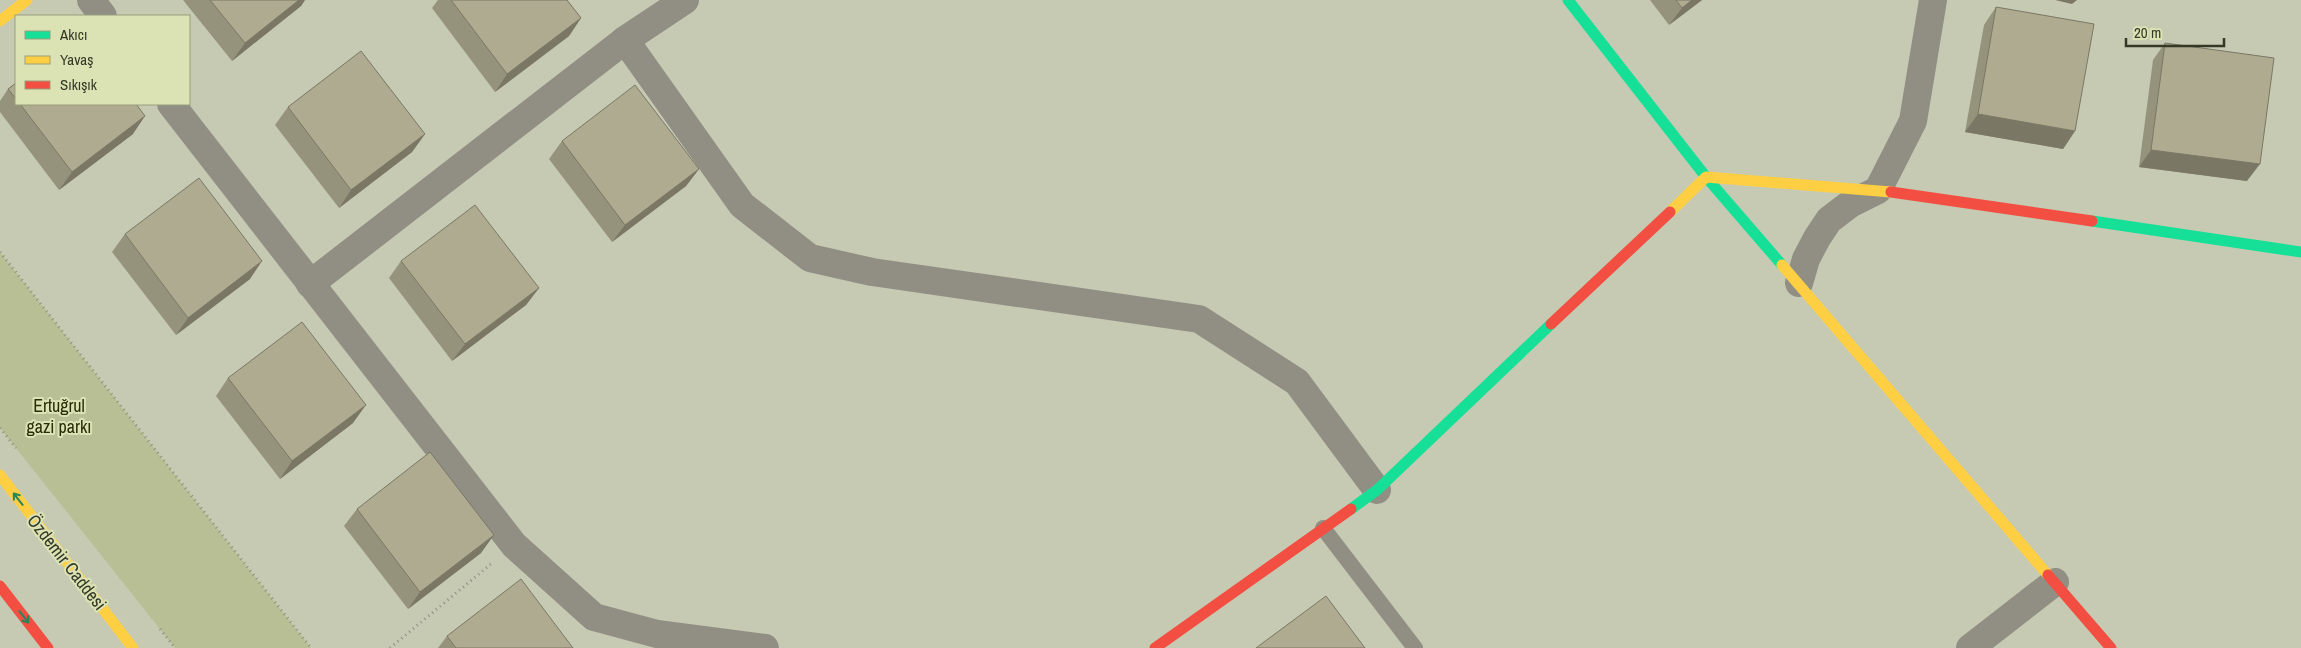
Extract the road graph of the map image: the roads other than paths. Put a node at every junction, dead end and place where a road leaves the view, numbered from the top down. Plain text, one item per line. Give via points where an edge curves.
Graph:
1 (27, 0) edge
2 (91, 0) edge
3 (685, 0) edge
4 (1568, 0) edge
5 (1932, 0) edge
6 (102, 15) edge
7 (0, 20) edge
8 (625, 40) junction
9 (172, 105) edge
10 (1706, 177) junction
11 (1878, 190) junction
12 (2301, 252) edge
13 (1800, 283) junction
14 (310, 284) junction
15 (0, 475) edge
16 (1377, 490) junction
17 (1323, 528) junction
18 (2055, 582) junction
19 (0, 586) edge
20 (48, 648) edge
21 (133, 648) edge
22 (765, 648) edge
23 (1155, 648) edge
24 (1415, 648) edge
25 (1970, 648) edge
26 (2111, 648) edge

1 - 7 street
2 - 6 street
3 - 8 street
4 - 10 street
5 - 11 street via 1912,121
8 - 14 street
8 - 16 street via 742,205 810,258 872,272 1200,319 1297,382
9 - 14 street
10 - 11 street
10 - 13 street
10 - 16 street
11 - 12 street
11 - 13 street via 1850,204 1830,220 1806,259
13 - 18 street
14 - 22 street via 514,545 594,617 657,634
21 -> 15 street, Özdemir Caddesi
16 - 17 street
17 - 23 street
17 - 24 lane
18 - 25 street
18 - 26 street
19 -> 20 street

